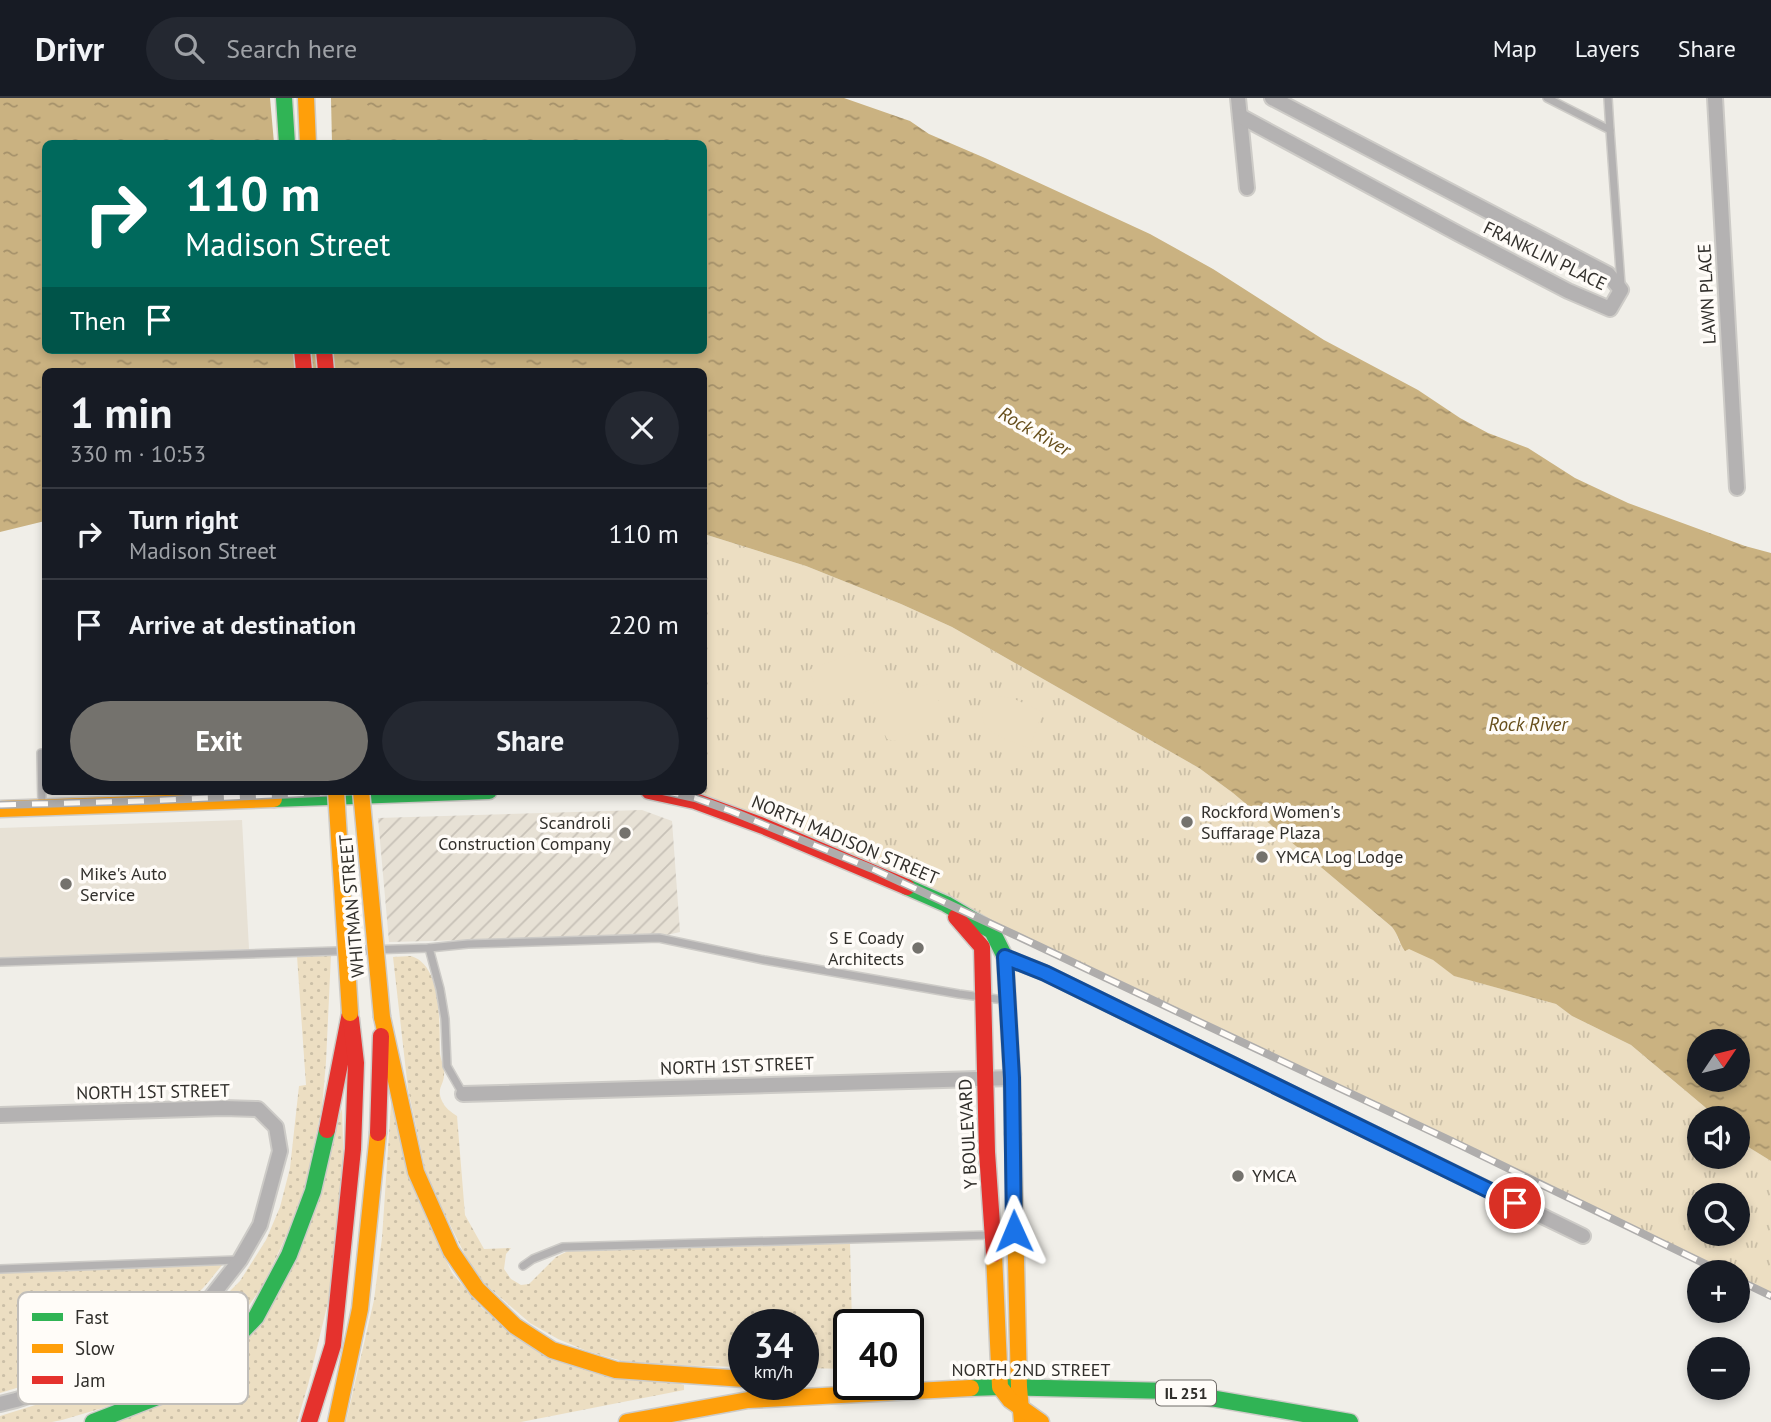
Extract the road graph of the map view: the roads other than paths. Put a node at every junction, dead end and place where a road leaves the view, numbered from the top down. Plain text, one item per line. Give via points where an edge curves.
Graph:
1 (284, 98) edge
2 (306, 98) edge
3 (1238, 98) edge
4 (1272, 98) edge
5 (1547, 98) edge
6 (1608, 98) edge
7 (1715, 98) edge
8 (1241, 116) junction
9 (1610, 130) junction
10 (287, 140) edge
11 (309, 140) edge
12 (1247, 188) dead end
13 (1621, 290) junction
14 (1737, 488) dead end
15 (41, 753) dead end
16 (42, 780) edge
17 (43, 795) edge
18 (258, 795) edge
19 (336, 795) edge
20 (361, 795) edge
21 (667, 795) edge
22 (142, 797) edge
23 (43, 807) junction
24 (0, 808) edge
25 (946, 904) junction
26 (429, 948) junction
27 (1005, 957) junction
28 (0, 962) edge
29 (982, 997) junction
30 (1008, 1000) junction
31 (350, 1013) junction
32 (382, 1017) junction
33 (1012, 1078) junction
34 (984, 1079) junction
35 (463, 1094) joint
36 (0, 1115) edge
37 (993, 1235) junction
38 (1583, 1236) dead end
39 (1014, 1237) junction
40 (240, 1260) junction
41 (523, 1266) dead end
42 (0, 1269) edge
43 (215, 1292) edge
44 (248, 1325) edge
45 (728, 1378) edge
46 (924, 1386) edge
47 (1000, 1387) junction
48 (1019, 1387) junction
49 (957, 1388) junction
50 (18, 1399) edge
51 (0, 1404) edge
52 (139, 1404) edge
53 (1022, 1415) edge
54 (93, 1422) edge
55 (309, 1422) edge
56 (336, 1422) edge
57 (627, 1422) edge
58 (1041, 1422) edge
59 (1350, 1422) edge

1 - 10 main road
2 - 11 main road
3 - 8 street
4 - 13 street, FRANKLIN PLACE via 1608,274
5 - 9 lane
6 - 9 lane
7 - 14 street, LAWN PLACE
8 - 12 street
8 - 13 street, FRANKLIN PLACE via 1568,291 1610,309
9 - 13 lane
15 - 16 lane
17 - 23 lane
18 - 22 main road
19 - 31 main road, WHITMAN STREET, bridge
20 - 32 main road, WHITMAN STREET, bridge
21 - 25 main road, NORTH MADISON STREET via 741,817
22 - 23 main road
23 - 24 main road
25 - 27 main road, NORTH MADISON STREET via 992,931
25 - 29 main road, Y BOULEVARD via 982,947
26 - 28 lane
26 - 29 lane via 659,938
26 - 35 lane via 440,989 447,1066
27 - 30 main road
27 - 38 street
29 - 30 lane
29 - 34 main road, Y BOULEVARD
30 - 33 main road
31 - 44 main road via 313,1191 289,1255
31 - 55 main road via 356,1063 353,1149 335,1332
32 - 45 main road via 416,1172 451,1251 477,1289 515,1326 552,1350 616,1370
32 - 56 main road via 377,1149 360,1309
33 - 34 street, NORTH 1ST STREET
33 - 39 main road
34 - 35 street, NORTH 1ST STREET
34 - 37 main road, Y BOULEVARD
36 - 40 street, NORTH 1ST STREET via 258,1110 276,1127 280,1151 260,1225
37 - 39 lane
37 - 41 lane via 563,1247
37 - 47 main road, Y BOULEVARD
39 - 48 main road
40 - 42 lane
40 - 43 street
46 - 49 main road
47 - 48 main road, NORTH 2ND STREET / IL 251
47 - 49 main road, NORTH 2ND STREET / IL 251
47 - 53 main road
48 - 53 main road
48 - 59 main road, NORTH 2ND STREET / IL 251 via 1170,1391
49 - 57 main road, NORTH 2ND STREET / IL 251 via 748,1400
50 - 51 street
52 - 54 main road
53 - 58 main road

